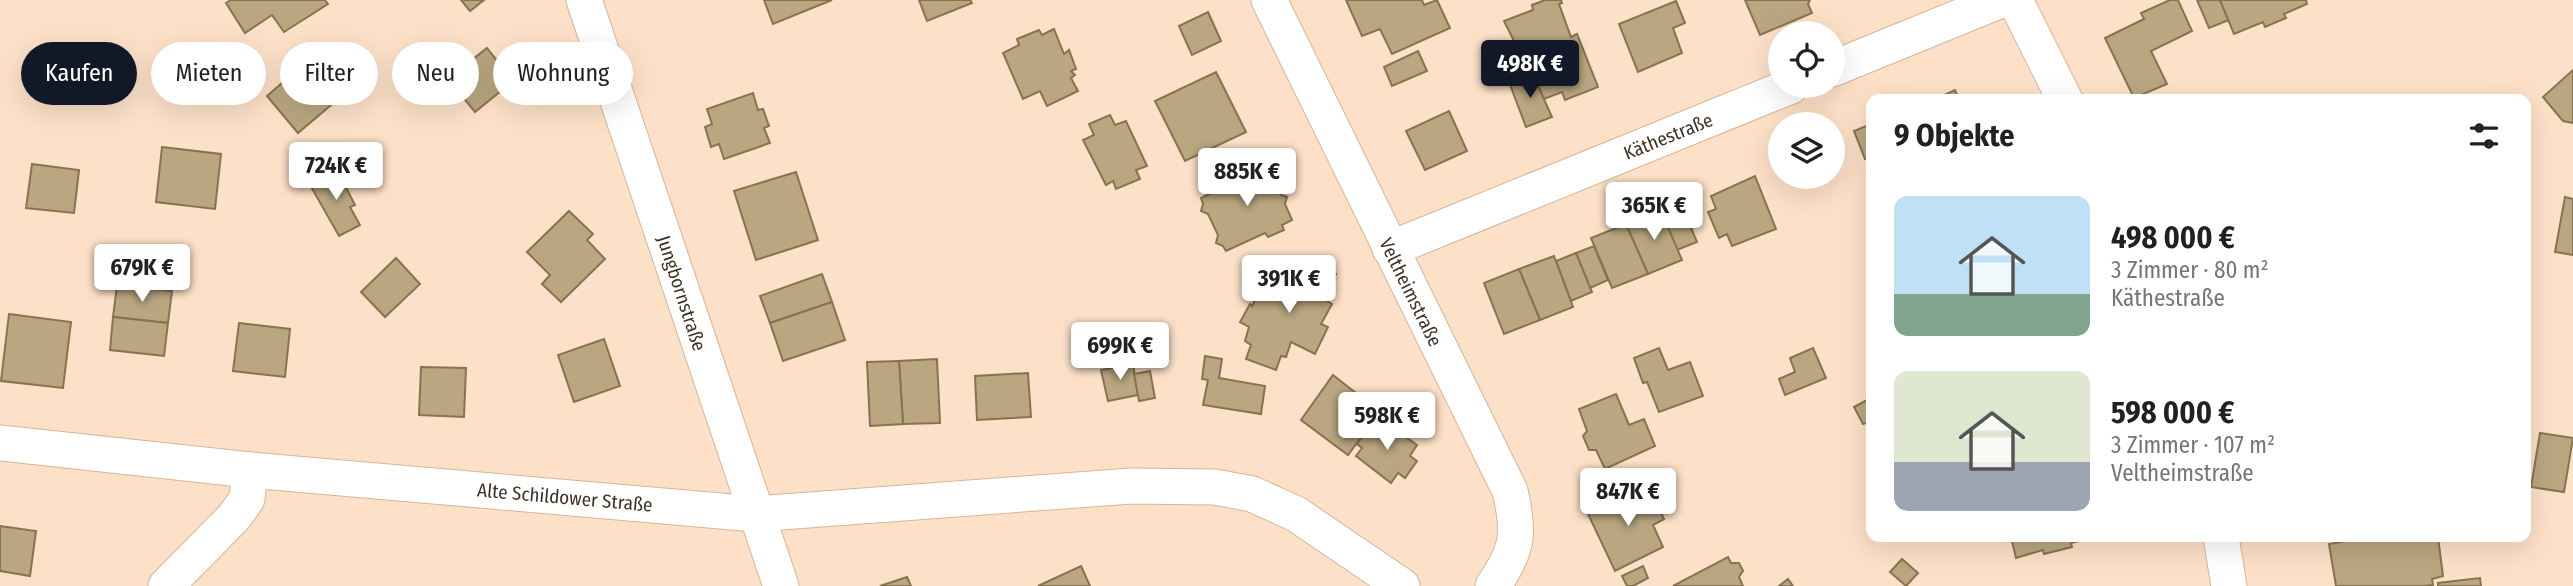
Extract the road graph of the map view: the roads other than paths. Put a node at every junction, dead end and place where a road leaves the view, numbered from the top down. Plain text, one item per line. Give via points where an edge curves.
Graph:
1 (584, 0) edge
2 (1269, 0) edge
3 (2001, 0) edge
4 (2015, 0) edge
5 (1845, 64) edge
6 (2062, 94) edge
7 (1768, 95) edge
8 (1390, 249) junction
9 (0, 443) edge
10 (250, 470) junction
11 (755, 513) junction
12 (2222, 542) edge
13 (166, 586) edge
14 (781, 586) edge
15 (1402, 586) edge
16 (1493, 586) edge
17 (2229, 586) edge

1 - 11 street, Jungbornstraße
2 - 8 street, Veltheimstraße
3 - 5 street
4 - 6 street
7 - 8 street, Käthestraße
8 - 16 street, Veltheimstraße via 1510,491 1517,520 1516,544
9 - 10 street, Alte Schildower Straße
10 - 11 street, Alte Schildower Straße
10 - 13 street via 247,499 234,517
11 - 14 street, Jungbornstraße
11 - 15 street, Alte Schildower Straße via 1131,486 1215,486 1252,494 1296,514
12 - 17 street

